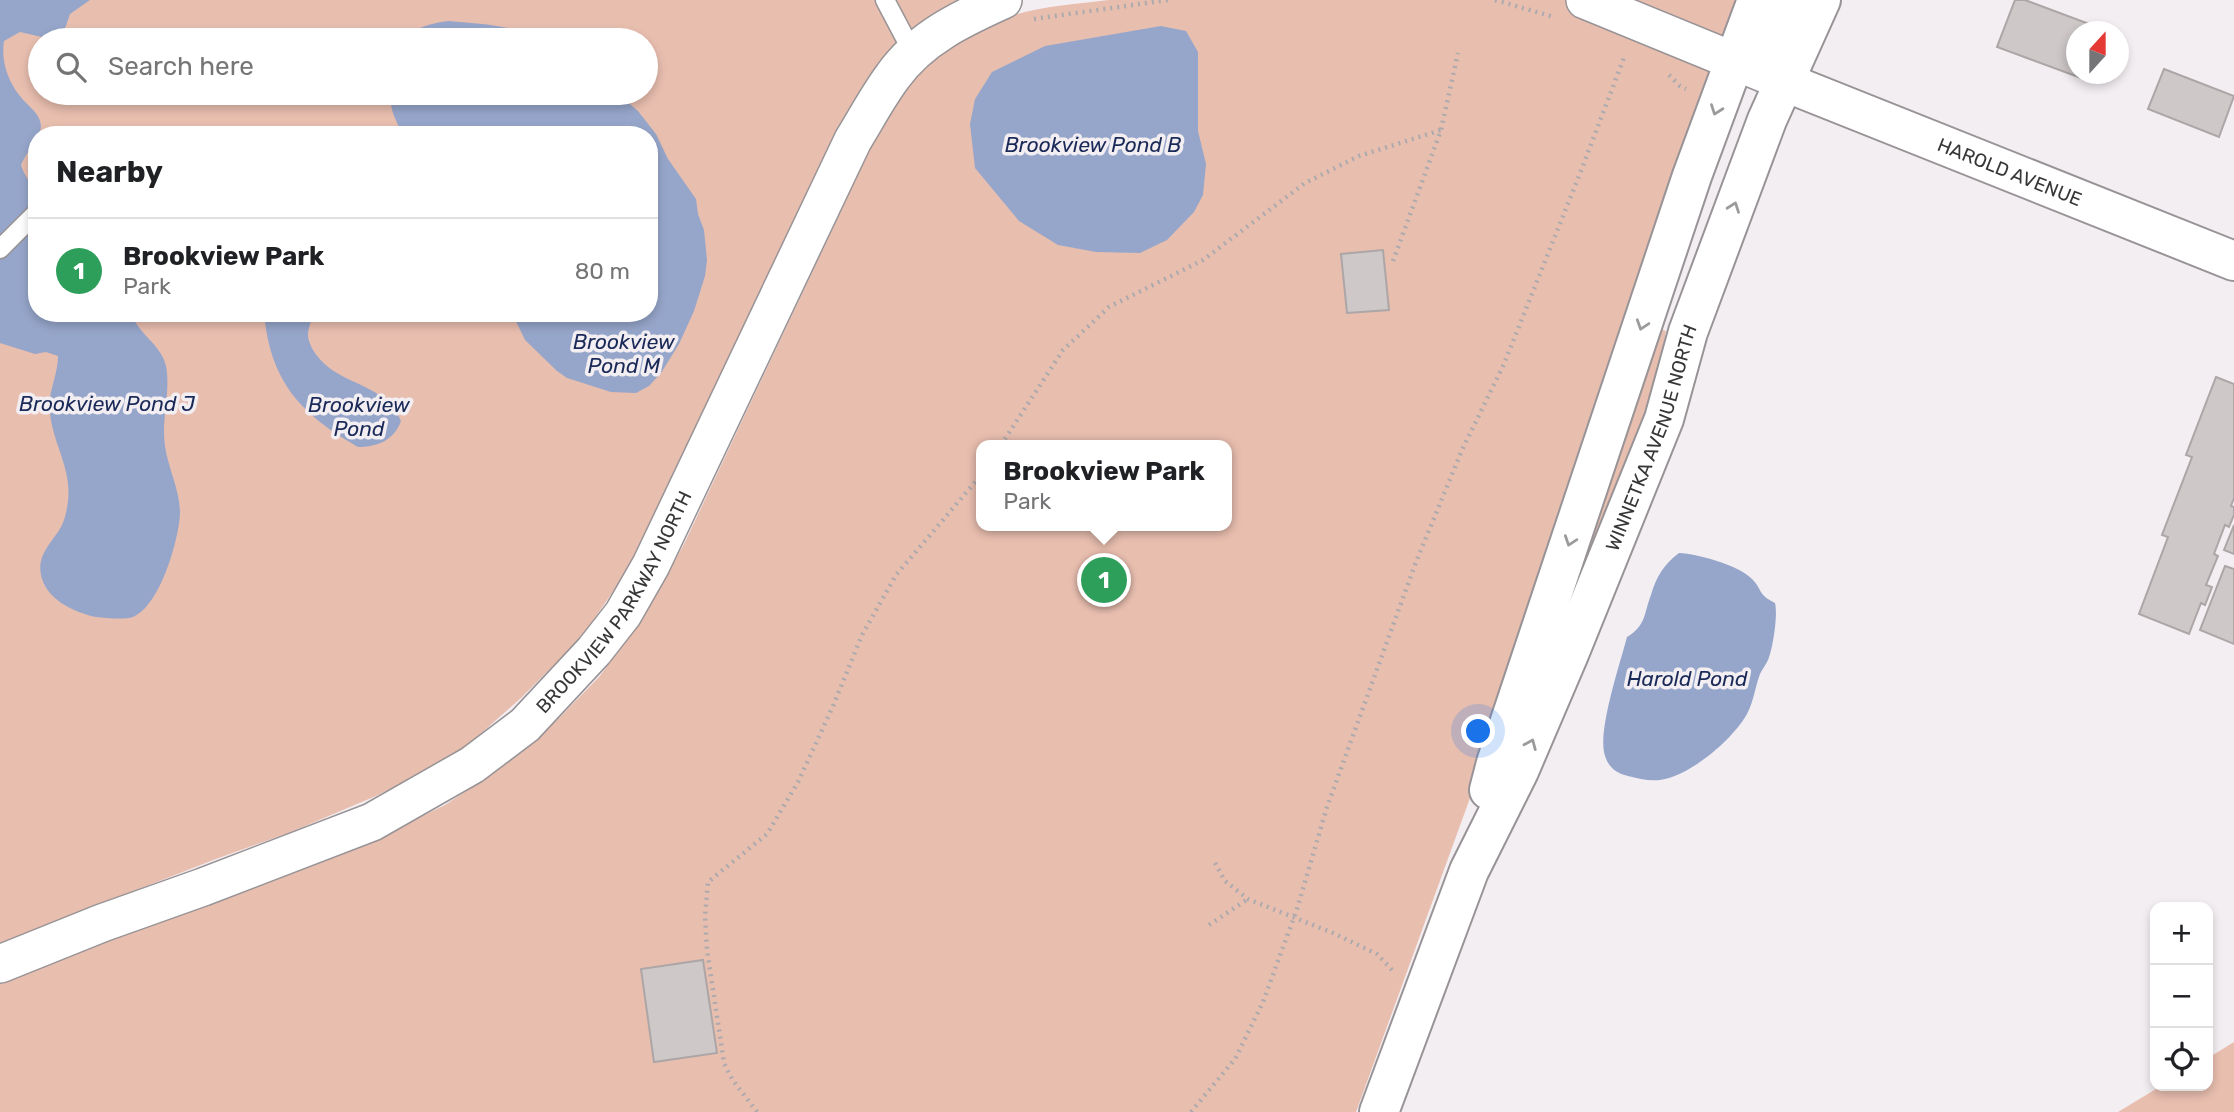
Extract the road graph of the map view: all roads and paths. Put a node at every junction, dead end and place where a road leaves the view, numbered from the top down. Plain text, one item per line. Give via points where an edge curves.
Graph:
1 (885, 0) edge
2 (1168, 0) edge
3 (1585, 0) edge
4 (1757, 0) edge
5 (1788, 0) edge
6 (1821, 0) edge
7 (1013, 11) edge
8 (1639, 22) junction
9 (1458, 53) dead end
10 (913, 54) junction
11 (1735, 61) junction
12 (1785, 82) junction
13 (1441, 130) junction
14 (28, 221) edge
15 (0, 248) edge
16 (1393, 261) dead end
17 (2234, 261) edge
18 (1004, 440) edge
19 (976, 481) edge
20 (1215, 863) dead end
21 (1469, 871) junction
22 (1248, 899) junction
23 (1294, 919) junction
24 (1209, 925) dead end
25 (0, 964) edge
26 (1392, 983) dead end
27 (757, 1112) edge
28 (1191, 1112) edge
29 (1379, 1112) edge

1 - 10 lane
2 - 7 path via 1036,18
3 - 8 street
4 - 11 street, WINNETKA AVENUE NORTH
5 - 12 street via 1773,67
6 - 12 street, WINNETKA AVENUE NORTH
7 - 10 street, BROOKVIEW PARKWAY NORTH via 974,13
8 - 11 street
8 - 23 path via 1504,363 1416,562 1327,807
9 - 13 path
10 - 25 street, BROOKVIEW PARKWAY NORTH via 894,74 853,140 651,565 623,614 525,725 472,765 372,822
11 - 12 street
11 -> 21 street, WINNETKA AVENUE NORTH via 1692,176 1496,763
12 - 17 street, HAROLD AVENUE
21 -> 12 street, WINNETKA AVENUE NORTH via 1570,654 1659,431 1688,332
13 - 16 path
13 - 18 path via 1359,156 1305,183 1203,260 1109,307 1063,350
14 - 15 lane
19 - 27 path via 896,575 862,635 797,782 767,834 708,883 706,939 724,1063
20 - 22 path via 1225,881
21 - 29 street, WINNETKA AVENUE NORTH
22 - 23 path
22 - 24 path
23 - 26 path via 1377,954 1392,970
23 - 28 path via 1263,1002 1235,1059

